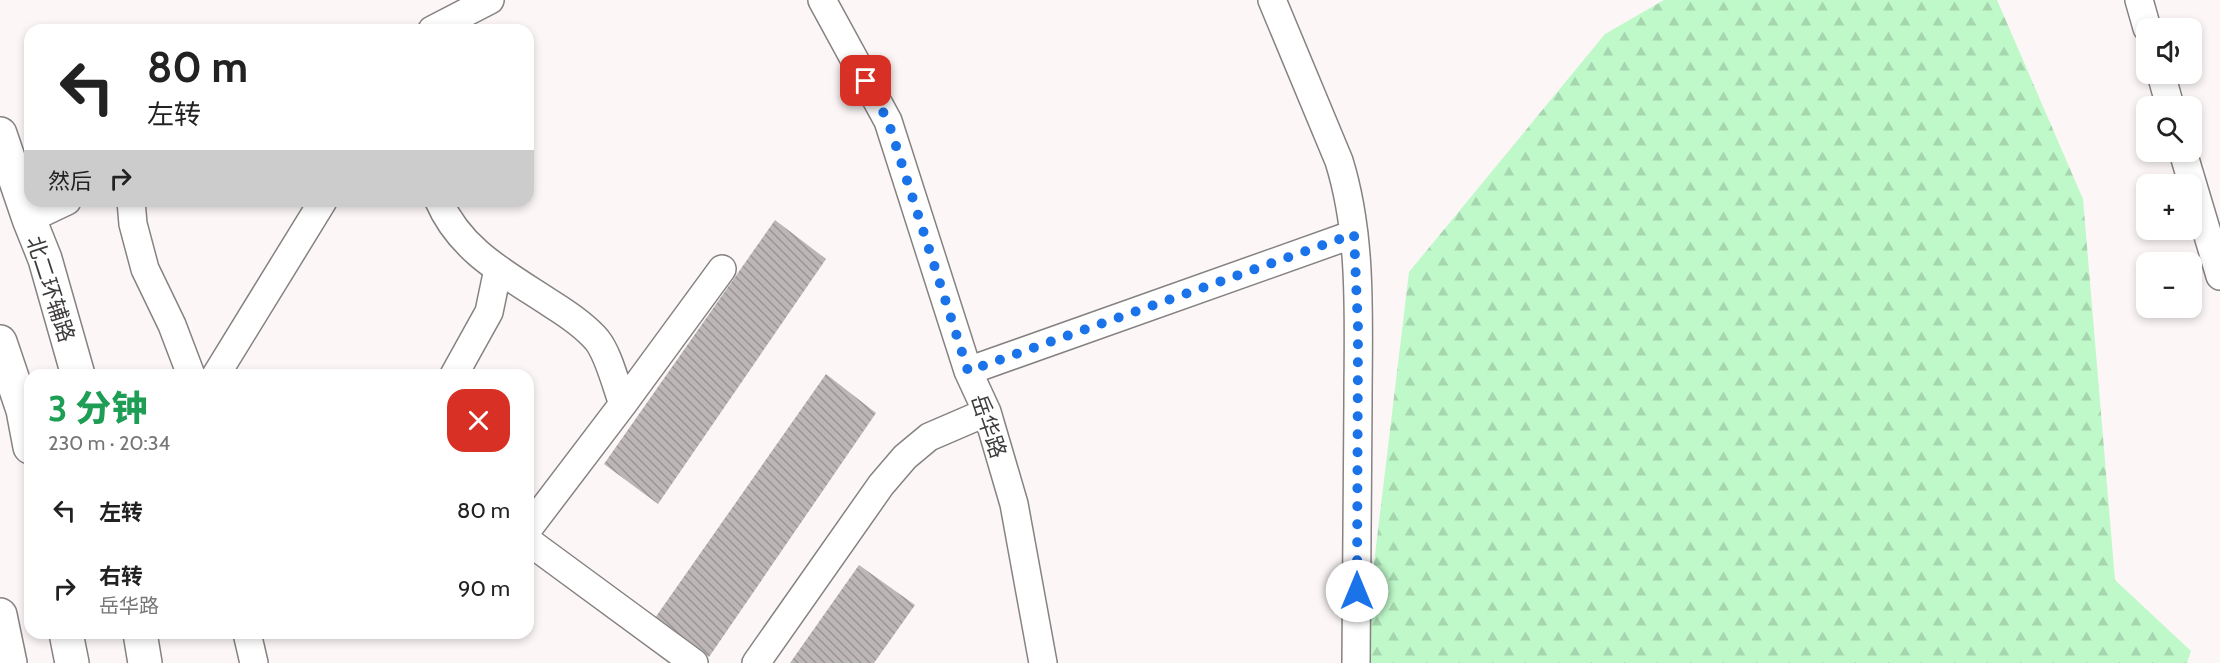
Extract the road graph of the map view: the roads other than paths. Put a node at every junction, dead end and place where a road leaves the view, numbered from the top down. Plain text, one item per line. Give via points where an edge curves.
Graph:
1 (490, 0) edge
2 (822, 0) edge
3 (1272, 0) edge
4 (2139, 0) edge
5 (2144, 18) edge
6 (444, 24) edge
7 (0, 134) edge
8 (2186, 162) edge
9 (24, 207) edge
10 (24, 207) edge
11 (54, 207) edge
12 (132, 207) edge
13 (319, 207) edge
14 (441, 207) edge
15 (28, 219) junction
16 (1354, 234) junction
17 (498, 269) junction
18 (722, 269) dead end
19 (2220, 276) edge
20 (0, 342) edge
21 (76, 369) edge
22 (189, 369) edge
23 (220, 369) edge
24 (457, 369) edge
25 (968, 371) junction
26 (623, 404) junction
27 (987, 412) junction
28 (24, 415) edge
29 (534, 521) edge
30 (534, 545) edge
31 (0, 615) edge
32 (67, 639) edge
33 (141, 639) edge
34 (249, 639) edge
35 (10, 663) edge
36 (72, 663) edge
37 (145, 663) edge
38 (254, 663) edge
39 (694, 663) edge
40 (756, 663) edge
41 (1043, 663) edge
42 (1356, 663) edge

1 - 6 street
2 - 25 street, 岳华路 via 888,121
3 - 16 street via 1339,161
4 - 5 street
7 - 10 main road, 北二环辅路
8 - 19 street
9 - 15 main road, 北二环辅路
11 - 15 street
12 - 22 street via 145,269
13 - 23 street
14 - 17 street via 464,242
15 - 21 main road, 北二环辅路 via 45,259
16 - 25 street
16 - 42 street via 1358,328
17 - 24 street via 489,312
17 - 26 street via 575,320 598,341
18 - 26 street
20 - 28 main road
25 - 27 street, 岳华路
26 - 29 street
27 - 40 street via 929,437 905,457 881,485
27 - 41 street, 岳华路 via 1014,504
30 - 39 street
31 - 35 main road
32 - 36 main road
33 - 37 main road
34 - 38 street

